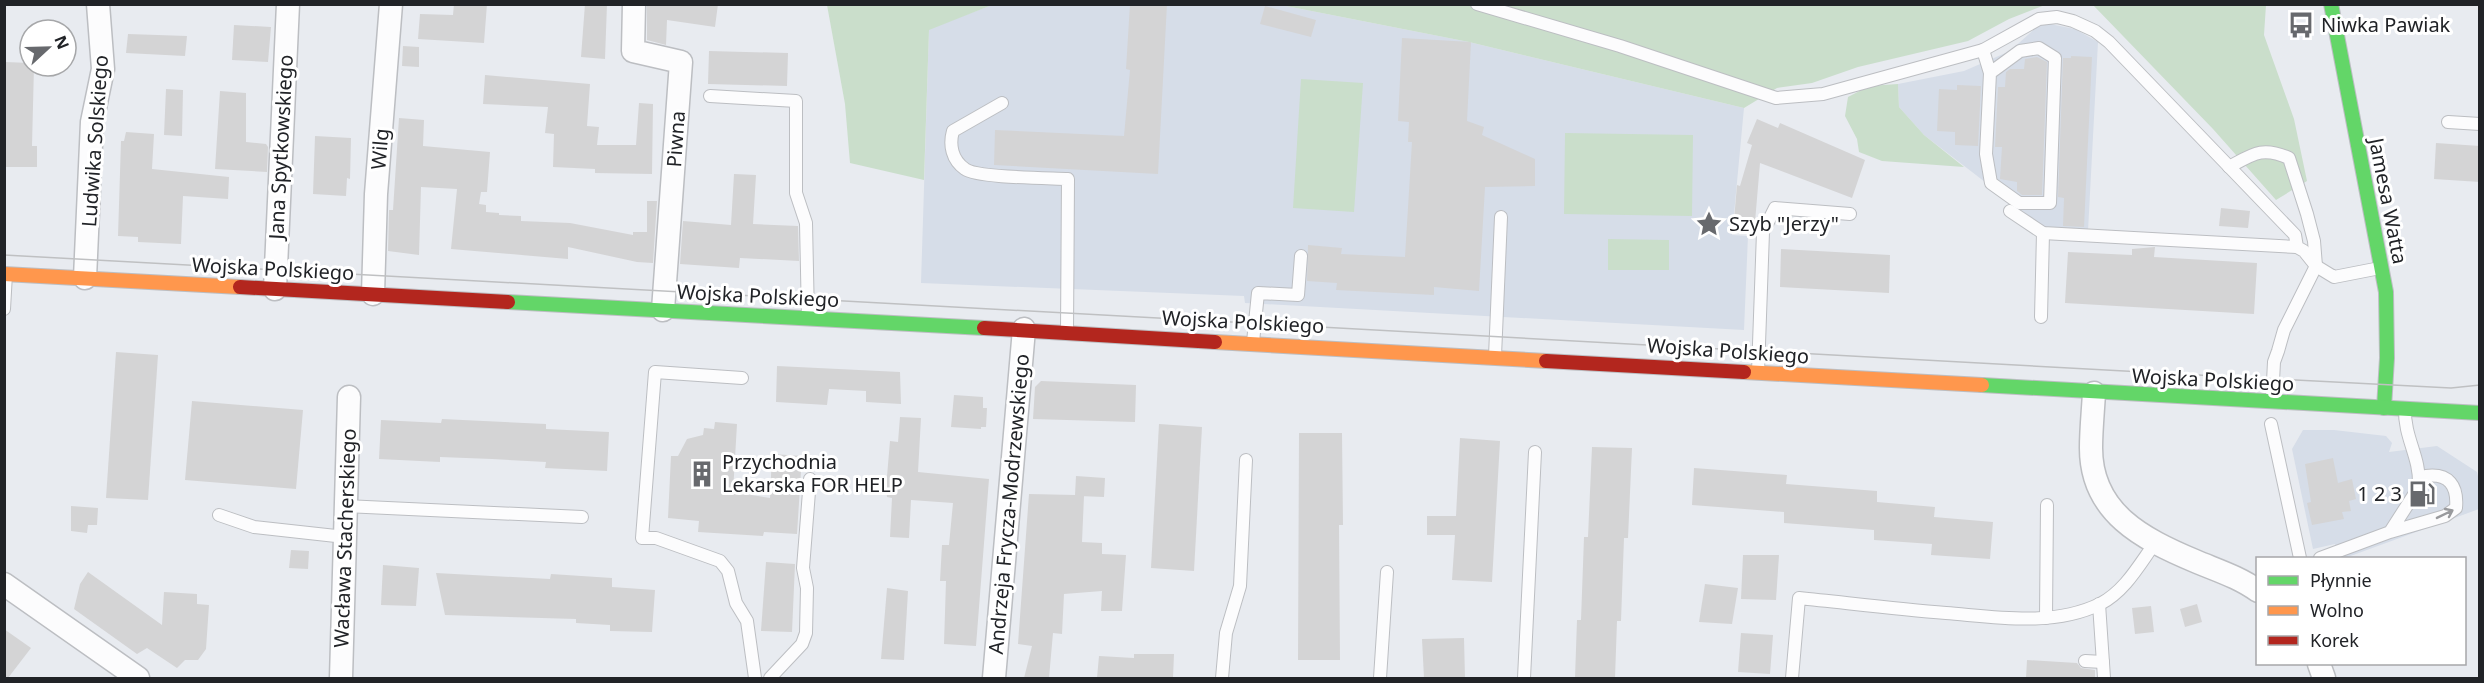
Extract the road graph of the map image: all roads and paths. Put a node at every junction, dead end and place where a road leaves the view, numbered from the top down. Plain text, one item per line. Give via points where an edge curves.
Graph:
1 (98, 4) edge
2 (288, 4) edge
3 (392, 4) edge
4 (634, 4) edge
5 (1478, 4) edge
6 (2331, 4) edge
7 (1983, 50) junction
8 (1990, 73) junction
9 (710, 96) dead end
10 (1002, 103) dead end
11 (2448, 122) dead end
12 (2480, 124) edge
13 (2229, 167) junction
14 (2010, 211) dead end
15 (1850, 214) dead end
16 (1501, 217) dead end
17 (2043, 233) junction
18 (2297, 247) junction
19 (1300, 256) dead end
20 (2316, 266) junction
21 (2382, 268) junction
22 (5, 274) edge
23 (86, 278) junction
24 (275, 289) junction
25 (373, 294) junction
26 (4, 309) edge
27 (663, 310) junction
28 (2041, 317) dead end
29 (808, 318) junction
30 (1024, 329) junction
31 (1067, 332) junction
32 (1253, 342) junction
33 (1495, 356) junction
34 (1758, 373) junction
35 (742, 378) dead end
36 (2094, 393) junction
37 (349, 397) dead end
38 (2272, 402) junction
39 (2384, 408) junction
40 (2405, 409) junction
41 (2480, 413) edge
42 (2271, 424) dead end
43 (1535, 452) dead end
44 (1246, 460) dead end
45 (810, 479) dead end
46 (2419, 484) junction
47 (2048, 505) dead end
48 (345, 506) junction
49 (219, 515) dead end
50 (582, 518) dead end
51 (2390, 532) junction
52 (345, 537) junction
53 (2155, 543) junction
54 (2300, 557) edge
55 (2323, 557) edge
56 (1387, 572) dead end
57 (4, 584) edge
58 (2256, 590) edge
59 (2099, 604) junction
60 (2046, 618) junction
61 (2085, 661) dead end
62 (2103, 662) junction
63 (138, 678) edge
64 (341, 678) edge
65 (755, 678) edge
66 (770, 678) edge
67 (994, 678) edge
68 (1222, 678) edge
69 (1380, 678) edge
70 (1524, 678) edge
71 (1792, 678) edge
72 (2104, 678) edge

1 - 23 street, Ludwika Solskiego via 103,69 92,122
2 - 24 street, Jana Spytkowskiego
3 - 25 street, Wilg via 376,194
4 - 27 street, Piwna via 633,51 681,62
5 - 7 lane via 1776,98 1823,94
6 - 21 main road, Jamesa Watta
7 - 8 lane
7 - 13 lane via 2039,19 2057,17 2095,31
8 - 8 lane via 1986,154 1991,183 2019,203 2050,203 2055,58 2039,48 2020,51
9 - 29 lane via 796,102 796,194 806,223
10 - 31 lane via 952,131 953,155 965,170 1068,179
11 - 12 lane
13 - 18 lane via 2295,236
13 - 20 lane via 2272,150 2289,158 2310,223
14 - 17 lane
15 - 34 lane via 1775,208 1763,232
16 - 33 lane
17 - 18 lane
17 - 28 lane
18 - 20 lane
19 - 32 lane via 1298,295 1258,293
20 - 21 lane via 2334,277
20 - 38 lane via 2293,310 2274,362
21 - 39 main road, Jamesa Watta via 2388,319
22 - 23 main road, Wojska Polskiego
22 - 26 lane
23 - 24 main road, Wojska Polskiego
24 - 25 main road, Wojska Polskiego
25 - 27 main road, Wojska Polskiego
27 - 29 main road, Wojska Polskiego
29 - 30 main road, Wojska Polskiego
30 - 31 main road, Wojska Polskiego
30 - 67 street, Andrzeja Frycza-Modrzewskiego
31 - 32 main road, Wojska Polskiego
32 - 33 main road, Wojska Polskiego
33 - 34 main road, Wojska Polskiego
34 - 36 main road, Wojska Polskiego
35 - 65 lane via 655,372 642,537 656,538 720,561 728,571 736,603 747,621
36 - 38 main road, Wojska Polskiego
36 - 53 street via 2091,449 2099,487 2112,512
37 - 48 street, Wacława Stacherskiego
38 - 39 main road, Wojska Polskiego
39 - 40 main road, Wojska Polskiego
40 - 41 main road, Wojska Polskiego
40 - 46 lane via 2404,427
42 - 54 lane
43 - 70 lane
44 - 68 lane via 1240,586 1226,633
45 - 66 lane via 803,568 807,588 806,633 802,644
46 - 51 lane
51 -> 46 lane via 2445,516 2456,508 2457,493 2451,483 2437,474 2426,476
47 - 60 lane
48 - 50 lane
48 - 52 street, Wacława Stacherskiego
49 - 52 lane via 254,527
51 - 55 lane
52 - 64 street, Wacława Stacherskiego
53 - 58 street
53 - 59 lane via 2127,582
56 - 69 lane
57 - 63 street
59 - 60 lane
59 - 62 lane
60 - 71 lane via 1799,598
61 - 62 lane
62 - 72 lane

